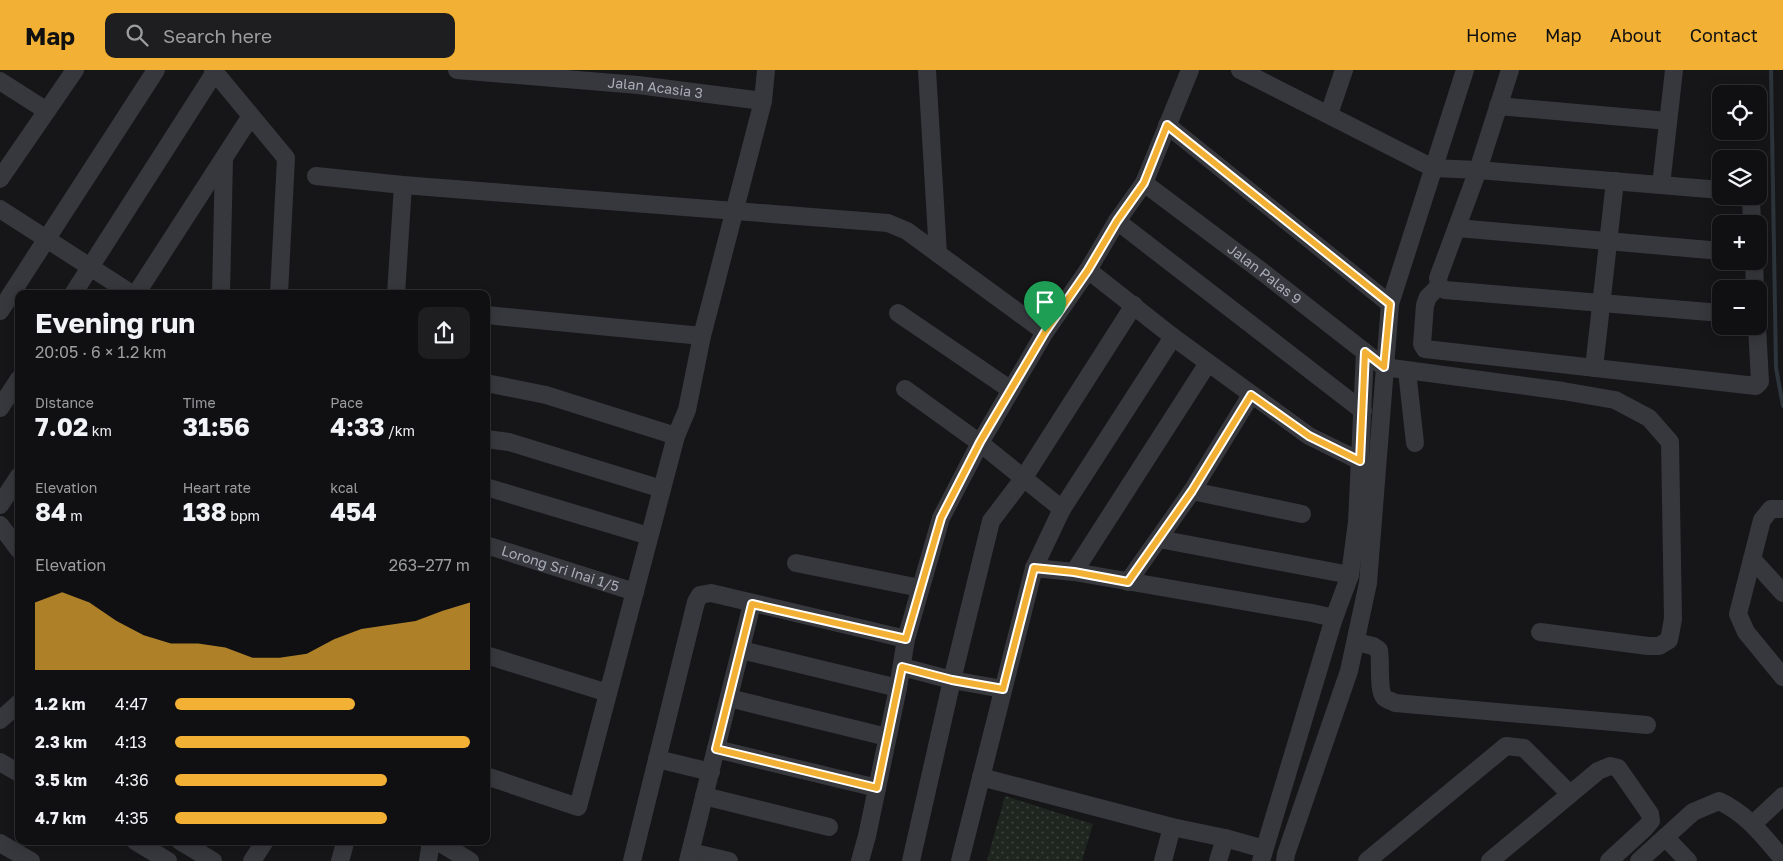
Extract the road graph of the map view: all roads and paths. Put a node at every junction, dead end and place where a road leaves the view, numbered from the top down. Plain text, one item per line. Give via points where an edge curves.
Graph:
1 (75, 70) edge
2 (156, 70) edge
3 (457, 70) edge
4 (766, 70) edge
5 (927, 70) edge
6 (1190, 70) edge
7 (1240, 70) edge
8 (1344, 70) edge
9 (1465, 70) edge
10 (1510, 70) edge
11 (1674, 70) edge
12 (214, 71) edge
13 (509, 72) edge
14 (635, 78) edge
15 (0, 81) edge
16 (763, 101) junction
17 (1498, 106) junction
18 (47, 111) junction
19 (1329, 114) junction
20 (251, 116) junction
21 (1668, 121) junction
22 (1167, 125) junction
23 (224, 158) junction
24 (1433, 168) junction
25 (1478, 170) junction
26 (316, 176) dead end
27 (0, 179) edge
28 (1615, 181) junction
29 (1144, 183) junction
30 (403, 185) junction
31 (1661, 185) junction
32 (1712, 189) edge
33 (0, 209) edge
34 (735, 211) junction
35 (1117, 221) junction
36 (1457, 228) junction
37 (48, 239) junction
38 (1608, 241) junction
39 (1712, 250) edge
40 (938, 254) junction
41 (90, 267) junction
42 (1088, 270) junction
43 (1439, 286) junction
44 (76, 290) edge
45 (126, 290) edge
46 (139, 290) edge
47 (221, 290) edge
48 (279, 290) edge
49 (396, 290) edge
50 (1390, 304) junction
51 (1601, 304) junction
52 (1134, 305) junction
53 (0, 311) edge
54 (1712, 312) edge
55 (898, 313) dead end
56 (490, 315) edge
57 (1045, 332) junction
58 (1757, 335) edge
59 (702, 336) junction
60 (1173, 337) junction
61 (1365, 352) junction
62 (1208, 363) junction
63 (1384, 367) junction
64 (1594, 368) junction
65 (1407, 371) junction
66 (15, 384) edge
67 (490, 384) edge
68 (905, 389) dead end
69 (1011, 390) junction
70 (1251, 395) junction
71 (0, 408) edge
72 (1363, 411) junction
73 (676, 436) junction
74 (490, 440) edge
75 (980, 442) junction
76 (1415, 443) dead end
77 (1360, 461) junction
78 (1023, 479) junction
79 (15, 482) edge
80 (490, 488) edge
81 (662, 489) junction
82 (1192, 491) junction
83 (0, 505) edge
84 (1062, 509) junction
85 (1783, 509) edge
86 (1302, 514) dead end
87 (0, 526) edge
88 (649, 536) junction
89 (1159, 539) junction
90 (15, 545) edge
91 (490, 547) edge
92 (1752, 559) junction
93 (796, 563) dead end
94 (1034, 568) junction
95 (1074, 572) junction
96 (1350, 575) junction
97 (1128, 582) junction
98 (920, 588) junction
99 (635, 592) junction
100 (1783, 593) edge
101 (752, 604) junction
102 (1334, 618) junction
103 (1540, 632) dead end
104 (906, 639) junction
105 (1356, 642) junction
106 (741, 650) junction
107 (490, 657) edge
108 (902, 667) junction
109 (1783, 677) edge
110 (952, 680) junction
111 (898, 688) junction
112 (1003, 689) junction
113 (608, 693) junction
114 (729, 698) junction
115 (15, 707) edge
116 (0, 720) edge
117 (1647, 724) dead end
118 (887, 737) junction
119 (716, 749) junction
120 (657, 759) junction
121 (0, 762) edge
122 (15, 771) edge
123 (711, 772) junction
124 (490, 777) edge
125 (981, 777) junction
126 (877, 788) junction
127 (1570, 794) junction
128 (704, 796) junction
129 (1783, 796) edge
130 (1753, 824) junction
131 (829, 827) dead end
132 (1172, 827) junction
133 (1665, 836) junction
134 (1225, 838) junction
135 (0, 843) edge
136 (142, 845) edge
137 (187, 845) edge
138 (262, 845) edge
139 (344, 845) edge
140 (430, 845) edge
141 (443, 845) edge
142 (1262, 855) edge
143 (690, 856) edge
144 (1783, 859) edge
145 (31, 861) edge
146 (168, 861) edge
147 (213, 861) edge
148 (252, 861) edge
149 (340, 861) edge
150 (428, 861) edge
151 (470, 861) edge
152 (632, 861) edge
153 (729, 861) edge
154 (860, 861) edge
155 (911, 861) edge
156 (960, 861) edge
157 (1163, 861) edge
158 (1218, 861) edge
159 (1285, 861) edge
160 (1367, 861) edge
161 (1490, 861) edge
162 (1609, 861) edge
163 (1639, 861) edge
164 (1688, 861) edge

1 - 18 street
2 - 37 street
3 - 13 street, Jalan Acasia 3
4 - 16 street
5 - 40 street
6 - 22 street
7 - 19 street
8 - 19 street
9 - 24 street
10 - 17 street
11 - 21 street
12 - 20 street
12 - 41 street
13 - 14 street, Jalan Acasia 3
14 - 16 street, Jalan Acasia 3
15 - 18 street
16 - 34 street
17 - 21 street
17 - 25 street
18 - 27 street
19 - 24 street
20 - 23 street
20 - 48 street via 286,158
21 - 31 street
22 - 29 street
22 - 50 street
23 - 46 street
23 - 47 street
24 - 25 street
24 - 50 street
25 - 28 street
25 - 36 street
26 - 30 street
28 - 31 street
28 - 38 street
29 - 35 street
29 - 61 street, Jalan Palas 9
30 - 34 street
30 - 49 street
31 - 32 street
33 - 37 street
34 - 40 street via 888,223 907,231
34 - 59 street
35 - 42 street
35 - 72 street
36 - 38 street
36 - 43 street via 1438,278
37 - 41 street
37 - 53 street
38 - 39 street
38 - 51 street
40 - 57 street
41 - 44 street
41 - 45 street
42 - 52 street
42 - 57 street
43 - 51 street via 1445,290
43 - 64 street via 1425,305 1422,344 1425,349
50 - 63 street
51 - 54 street
51 - 64 street
52 - 60 street
52 - 78 street
55 - 69 street
56 - 59 street
57 - 69 street
58 - 64 street via 1760,382 1756,386
59 - 73 street via 688,410
60 - 62 street
60 - 84 street
61 - 63 street, Jalan Palas 9
61 - 72 street
62 - 70 street
62 - 95 street
63 - 65 street
63 - 105 street via 1368,583
65 - 76 street
65 - 103 street via 1563,390 1615,400 1649,418 1670,442 1672,619 1669,640 1659,646 1648,646
66 - 71 street
67 - 73 street via 546,396
68 - 75 street
69 - 75 street
70 - 77 street via 1309,436
70 - 82 street
72 - 77 street
73 - 81 street
74 - 81 street via 509,442
75 - 78 street
75 - 98 street via 941,518
77 - 96 street
78 - 84 street
78 - 110 street via 991,521
79 - 83 street
80 - 88 street
81 - 88 street
82 - 86 street
82 - 89 street
84 - 94 street
85 - 92 street via 1771,509 1762,520
87 - 90 street
88 - 99 street
89 - 96 street
89 - 97 street
91 - 99 street, Lorong Sri Inai 1/5
92 - 100 street
92 - 109 street via 1738,614 1746,632
93 - 98 street
94 - 95 street
94 - 112 street
95 - 97 street
96 - 102 street
97 - 102 street
98 - 104 street
99 - 113 street
101 - 104 street
101 - 106 street
101 - 120 street via 711,593 700,595
102 - 142 street
104 - 108 street
105 - 117 street via 1379,650 1380,691 1395,703
105 - 159 street
106 - 111 street
106 - 114 street
107 - 113 street
108 - 110 street
108 - 111 street
110 - 112 street
110 - 155 street
111 - 118 street
112 - 125 street
113 - 124 street via 578,808
114 - 118 street
114 - 119 street
115 - 116 street
118 - 126 street
119 - 123 street
119 - 126 street
120 - 123 street
120 - 152 street
121 - 122 street
123 - 128 street
125 - 132 street
125 - 156 street
126 - 154 street
127 - 160 street via 1524,748 1506,746
127 - 161 street
127 - 162 street via 1598,771 1610,766 1618,768 1650,814 1651,821 1645,828
128 - 131 street
128 - 143 street
129 - 130 street
130 - 133 street via 1734,808 1719,801 1692,812
130 - 144 street
132 - 134 street
132 - 157 street
133 - 163 street
133 - 164 street
134 - 142 street
134 - 158 street
135 - 145 street
136 - 146 street
137 - 147 street
138 - 148 street
139 - 149 street
140 - 150 street
141 - 151 street
143 - 153 street

